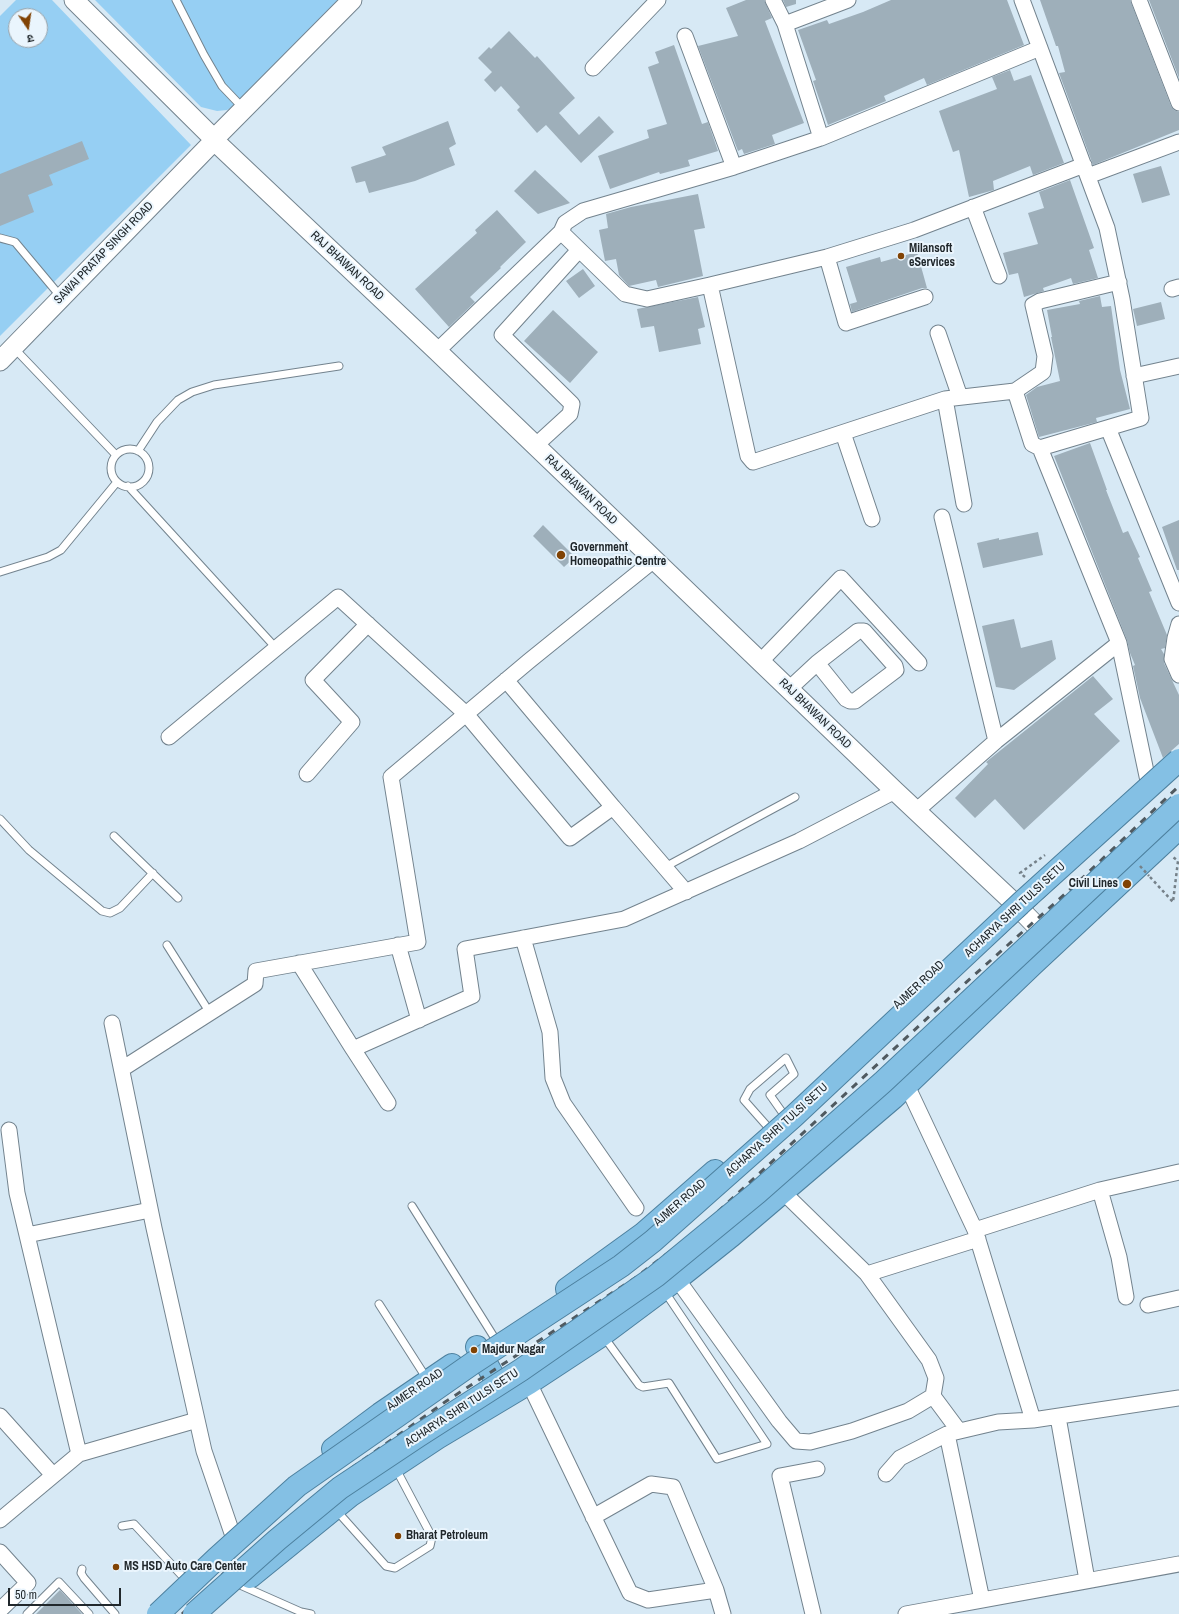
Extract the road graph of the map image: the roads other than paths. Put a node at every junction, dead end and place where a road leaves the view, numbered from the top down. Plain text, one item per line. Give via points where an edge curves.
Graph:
1 (74, 0) edge
2 (176, 0) edge
3 (352, 0) edge
4 (658, 0) edge
5 (773, 0) edge
6 (848, 0) edge
7 (1022, 0) edge
8 (1139, 0) edge
9 (785, 24) junction
10 (685, 36) dead end
11 (1040, 48) junction
12 (593, 68) dead end
13 (1179, 103) edge
14 (244, 108) junction
15 (821, 138) junction
16 (215, 141) junction
17 (1179, 142) edge
18 (734, 168) junction
19 (1086, 171) junction
20 (973, 207) junction
21 (561, 232) junction
22 (0, 238) edge
23 (579, 250) junction
24 (827, 257) junction
25 (999, 276) dead end
26 (1118, 282) junction
27 (710, 284) junction
28 (61, 297) junction
29 (925, 297) dead end
30 (938, 333) dead end
31 (13, 347) junction
32 (437, 351) junction
33 (0, 361) edge
34 (339, 366) dead end
35 (1179, 366) edge
36 (1134, 376) junction
37 (1015, 390) junction
38 (960, 397) junction
39 (944, 399) junction
40 (1108, 428) junction
41 (843, 433) junction
42 (535, 446) junction
43 (1040, 448) junction
44 (138, 451) junction
45 (116, 455) junction
46 (117, 482) junction
47 (128, 486) junction
48 (964, 504) dead end
49 (942, 517) dead end
50 (872, 518) dead end
51 (654, 560) junction
52 (0, 572) edge
53 (1179, 603) edge
54 (368, 624) junction
55 (1179, 624) edge
56 (1119, 643) junction
57 (276, 648) junction
58 (760, 662) junction
59 (817, 663) junction
60 (919, 663) dead end
61 (1179, 675) edge
62 (506, 680) junction
63 (789, 689) junction
64 (466, 714) junction
65 (169, 738) dead end
66 (996, 741) junction
67 (1179, 752) edge
68 (1179, 760) edge
69 (307, 774) dead end
70 (1148, 781) junction
71 (895, 791) junction
72 (795, 797) dead end
73 (1179, 805) edge
74 (613, 806) junction
75 (916, 811) junction
76 (0, 819) edge
77 (1179, 828) edge
78 (114, 836) dead end
79 (665, 868) junction
80 (152, 873) junction
81 (686, 892) junction
82 (178, 898) dead end
83 (1011, 900) junction
84 (523, 938) junction
85 (1054, 944) junction
86 (167, 945) dead end
87 (398, 945) junction
88 (299, 963) junction
89 (210, 1012) junction
90 (419, 1020) junction
91 (112, 1023) dead end
92 (352, 1049) junction
93 (122, 1069) junction
94 (904, 1087) junction
95 (388, 1103) dead end
96 (774, 1119) junction
97 (9, 1130) dead end
98 (1179, 1172) edge
99 (1100, 1190) junction
100 (783, 1192) junction
101 (412, 1206) dead end
102 (636, 1208) dead end
103 (150, 1210) junction
104 (976, 1234) junction
105 (27, 1235) junction
106 (867, 1274) junction
107 (670, 1285) junction
108 (1126, 1297) dead end
109 (1179, 1298) edge
110 (379, 1304) dead end
111 (1148, 1305) dead end
112 (602, 1335) junction
113 (486, 1342) junction
114 (428, 1381) junction
115 (529, 1383) junction
116 (932, 1396) junction
117 (505, 1397) junction
118 (1179, 1398) edge
119 (0, 1416) edge
120 (1058, 1417) junction
121 (197, 1420) junction
122 (1033, 1420) junction
123 (953, 1432) junction
124 (79, 1454) junction
125 (395, 1467) junction
126 (817, 1469) dead end
127 (886, 1474) dead end
128 (53, 1476) junction
129 (334, 1509) junction
130 (593, 1517) junction
131 (0, 1520) edge
132 (122, 1526) dead end
133 (232, 1533) junction
134 (0, 1552) edge
135 (1179, 1564) edge
136 (82, 1569) dead end
137 (185, 1579) junction
138 (1087, 1580) junction
139 (240, 1585) junction
140 (716, 1590) junction
141 (982, 1600) junction
142 (0, 1610) edge
143 (27, 1614) edge
144 (89, 1614) edge
145 (115, 1614) edge
146 (149, 1614) edge
147 (158, 1614) edge
148 (194, 1614) edge
149 (209, 1614) edge
150 (311, 1614) edge
151 (723, 1614) edge
152 (813, 1614) edge
153 (906, 1614) edge

1 - 16 street, RAJ BHAWAN ROAD
2 - 14 lane via 222,86
3 - 14 street, SAWAI PRATAP SINGH ROAD
4 - 12 street
5 - 9 street
6 - 9 street
7 - 11 street
8 - 13 street
9 - 15 street
10 - 18 street
11 - 15 street
11 - 19 street
14 - 16 street, SAWAI PRATAP SINGH ROAD
15 - 18 street
16 - 28 street, SAWAI PRATAP SINGH ROAD
16 - 32 street, RAJ BHAWAN ROAD
17 - 19 street
18 - 21 street via 583,211 564,223
19 - 20 street
19 - 26 street via 1107,228
20 - 24 street via 914,230
20 - 25 street
21 - 23 street
21 - 32 street
22 - 28 lane via 15,242
23 - 27 street via 625,294 647,299
23 - 42 street via 502,334 572,404 570,414
24 - 27 street
24 - 29 street via 846,324
26 - 36 street
26 - 37 street via 1040,301 1033,305 1045,356 1043,372
27 - 41 street via 748,456 753,462
28 - 31 street, SAWAI PRATAP SINGH ROAD
30 - 38 street
31 - 33 street, SAWAI PRATAP SINGH ROAD
31 - 45 lane
32 - 42 street, RAJ BHAWAN ROAD
34 - 44 lane via 214,386 192,392 178,400 157,422
35 - 36 street
36 - 40 street via 1141,418
37 - 38 street
37 - 43 street via 1032,444
38 - 39 street
39 - 41 street
39 - 48 street
40 - 43 street
40 - 53 street
41 - 50 street
42 - 51 street, RAJ BHAWAN ROAD
43 - 56 street
44 - 45 lane via 126,449
44 - 47 lane via 146,459 149,470 144,482
45 - 46 lane via 111,466
46 - 47 lane
46 - 52 lane via 61,550 48,557
47 - 57 lane
49 - 66 street
51 - 58 street, RAJ BHAWAN ROAD
51 - 62 street
54 - 57 street via 338,596
54 - 64 street
54 - 69 street via 313,680 352,722
55 - 61 street via 1172,659
56 - 66 street
56 - 70 street
57 - 65 street
58 - 60 street via 841,578
58 - 63 street, RAJ BHAWAN ROAD
59 - 59 street via 861,630 896,670 855,701 850,701
59 - 63 street
62 - 64 street
62 - 74 street
63 - 71 street, RAJ BHAWAN ROAD
64 - 74 street via 570,838
64 - 87 street via 392,777 418,942
66 - 75 street
67 - 70 highway, AJMER ROAD
68 - 147 highway, ACHARYA SHRI TULSI SETU, bridge via 1022,902 794,1116 653,1241 621,1266 473,1364 297,1486
70 - 83 highway, AJMER ROAD
71 - 75 street, RAJ BHAWAN ROAD
71 - 81 street via 799,841
72 - 79 lane
73 - 148 highway, ACHARYA SHRI TULSI SETU, bridge via 883,1082 757,1193 656,1276 521,1370 340,1488
74 - 79 street
75 - 83 street, RAJ BHAWAN ROAD
76 - 80 lane via 29,850 102,911 110,913 120,908
77 - 85 highway
78 - 80 lane
79 - 81 street
80 - 82 lane
81 - 84 street via 624,919
83 - 85 street, RAJ BHAWAN ROAD
83 - 96 highway, AJMER ROAD
84 - 90 street via 465,949 472,996
84 - 102 street via 550,1032 553,1078 563,1103
85 - 94 highway
86 - 89 lane
87 - 88 street
87 - 90 street
88 - 89 street via 256,971 255,984
88 - 92 street
89 - 93 street
90 - 92 street
91 - 93 street
92 - 95 street
93 - 103 street
94 - 100 highway
94 - 104 street via 910,1094
96 - 96 lane via 744,1100 750,1089 786,1058 794,1074 770,1095
96 - 113 highway, AJMER ROAD via 644,1234 575,1284
97 - 105 street via 17,1193
98 - 99 street
99 - 104 street
99 - 108 street via 1119,1257
100 - 106 street
100 - 107 highway
101 - 113 lane
103 - 105 street
103 - 121 street
104 - 106 street
104 - 122 street
105 - 124 street
106 - 116 street via 929,1360 936,1378
107 - 112 highway
107 - 112 lane via 767,1444 717,1459 669,1383 643,1387 639,1385
107 - 116 street via 796,1441 810,1442 852,1432 908,1411
109 - 111 street
110 - 114 lane
112 - 115 highway
113 - 114 highway, AJMER ROAD
113 - 117 highway
114 - 133 highway, AJMER ROAD via 291,1480
115 - 117 highway
115 - 130 street
116 - 123 street
117 - 125 highway
118 - 120 street
119 - 128 street
120 - 122 street
120 - 138 street
121 - 124 street
121 - 133 street via 204,1451
122 - 123 street via 998,1422
123 - 127 street via 900,1458
123 - 141 street
124 - 128 street
125 - 129 highway
125 - 129 lane via 432,1537 430,1546 395,1568 386,1566
126 - 152 street via 780,1476
128 - 131 street
129 - 139 highway
130 - 140 street via 630,1593 648,1600
130 - 140 street via 651,1484 674,1487
132 - 137 lane via 134,1524
133 - 137 highway, AJMER ROAD
134 - 142 street via 28,1583
135 - 138 street
136 - 145 lane via 84,1578
137 - 146 highway, AJMER ROAD
138 - 141 street
139 - 149 highway
139 - 150 lane
140 - 151 street
141 - 153 street
143 - 144 lane via 59,1582

